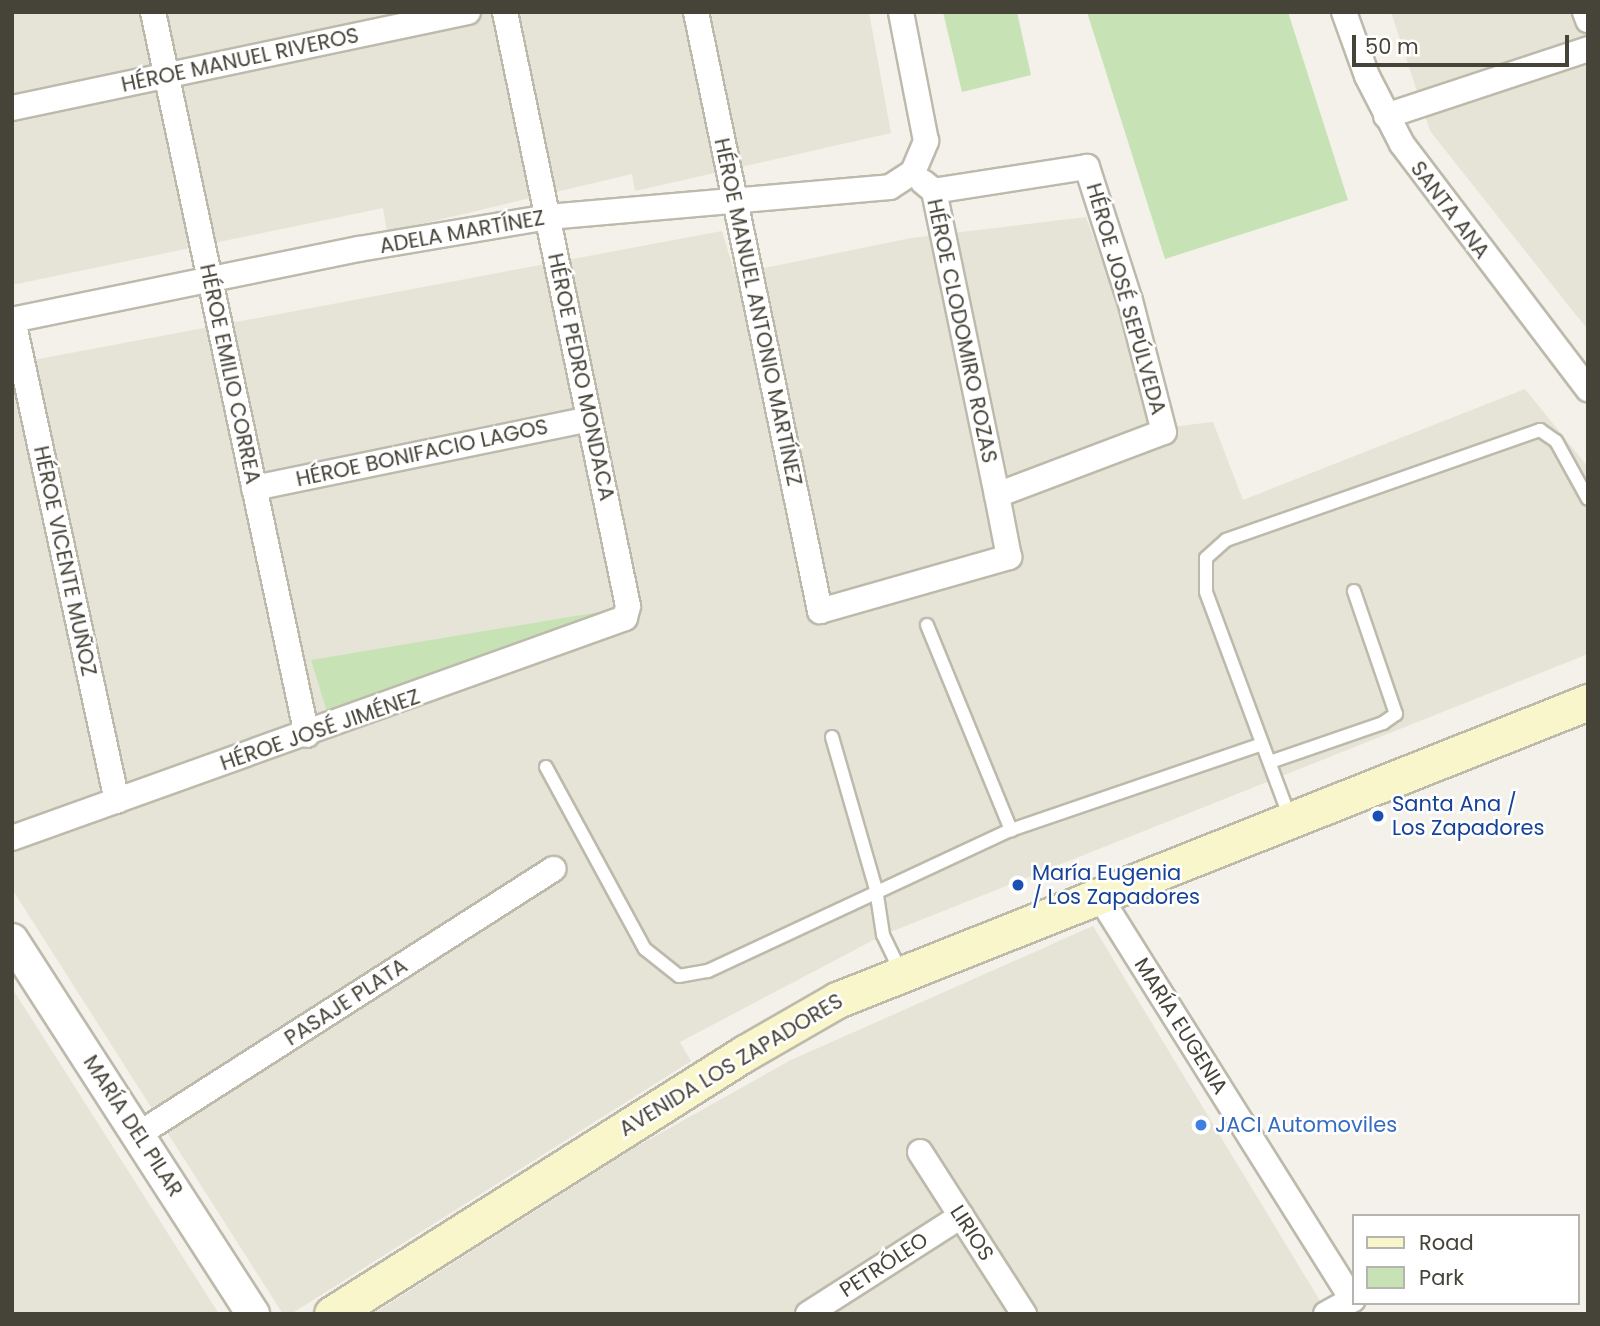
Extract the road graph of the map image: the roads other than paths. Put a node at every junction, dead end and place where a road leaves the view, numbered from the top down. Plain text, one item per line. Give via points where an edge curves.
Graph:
1 (153, 12) edge
2 (468, 12) edge
3 (505, 12) edge
4 (696, 12) edge
5 (901, 12) edge
6 (1344, 12) edge
7 (1585, 12) edge
8 (1588, 20) edge
9 (1588, 49) edge
10 (167, 75) junction
11 (12, 108) edge
12 (1386, 116) junction
13 (913, 172) junction
14 (934, 191) junction
15 (734, 198) junction
16 (548, 217) junction
17 (211, 281) junction
18 (13, 320) edge
19 (1588, 389) edge
20 (589, 419) junction
21 (254, 488) junction
22 (997, 495) junction
23 (1588, 499) edge
24 (1354, 591) dead end
25 (820, 611) joint
26 (625, 618) joint
27 (927, 625) dead end
28 (1588, 702) edge
29 (307, 735) junction
30 (832, 737) dead end
31 (1262, 744) junction
32 (1270, 762) junction
33 (546, 767) dead end
34 (117, 802) junction
35 (1290, 820) junction
36 (1011, 830) junction
37 (12, 838) edge
38 (554, 869) dead end
39 (876, 889) junction
40 (1098, 894) junction
41 (12, 940) edge
42 (901, 972) junction
43 (138, 1134) junction
44 (920, 1152) dead end
45 (961, 1216) junction
46 (1352, 1298) edge
47 (1352, 1302) edge
48 (253, 1314) edge
49 (332, 1314) edge
50 (808, 1314) edge
51 (1024, 1314) edge
52 (1326, 1314) edge

1 - 10 street, HÉROE EMILIO CORREA
2 - 10 street, HÉROE MANUEL RIVEROS
3 - 16 street, HÉROE PEDRO MONDACA
4 - 15 street, HÉROE MANUEL ANTONIO MARTÍNEZ
5 - 13 street, HÉROE CLODOMIRO ROZAS via 926,129 924,152
6 - 12 street, SANTA ANA
7 - 8 street
9 - 12 street
10 - 11 street, HÉROE MANUEL RIVEROS
10 - 17 street, HÉROE EMILIO CORREA
12 - 19 street, SANTA ANA via 1426,180
13 - 14 street, HÉROE CLODOMIRO ROZAS
13 - 15 street, ADELA MARTÍNEZ via 877,189
14 - 22 street, HÉROE CLODOMIRO ROZAS
14 - 22 street, HÉROE JOSÉ SEPÚLVEDA via 1087,167 1130,301 1164,432
15 - 16 street, ADELA MARTÍNEZ
15 - 25 street, HÉROE MANUEL ANTONIO MARTÍNEZ
16 - 17 street, ADELA MARTÍNEZ
16 - 20 street, HÉROE PEDRO MONDACA
17 - 18 street, ADELA MARTÍNEZ
17 - 21 street, HÉROE EMILIO CORREA
18 - 34 street, HÉROE VICENTE MUÑOZ
20 - 21 street, HÉROE BONIFACIO LAGOS
20 - 26 street, HÉROE PEDRO MONDACA via 628,606
21 - 29 street, HÉROE EMILIO CORREA
22 - 25 street, HÉROE CLODOMIRO ROZAS via 1009,557
23 - 31 lane via 1556,441 1540,430 1226,540 1206,558 1206,592
24 - 32 lane via 1396,714 1383,723
26 - 29 street, HÉROE JOSÉ JIMÉNEZ
27 - 36 lane
28 - 35 main road, AVENIDA LOS ZAPADORES
29 - 34 street, HÉROE JOSÉ JIMÉNEZ
30 - 39 lane
31 - 32 lane
31 - 36 lane
32 - 35 lane
33 - 39 lane via 645,949 679,976 708,971
34 - 37 street, HÉROE JOSÉ JIMÉNEZ
35 - 40 main road, AVENIDA LOS ZAPADORES
36 - 39 lane
38 - 43 street, PASAJE PLATA
39 - 42 lane via 883,935
40 - 42 main road, AVENIDA LOS ZAPADORES
40 - 46 street, MARÍA EUGENIA
41 - 43 street, MARÍA DEL PILAR
42 - 49 main road, AVENIDA LOS ZAPADORES via 836,1000 745,1053
43 - 48 street, MARÍA DEL PILAR
44 - 45 street, LIRIOS
45 - 50 street, PETRÓLEO
45 - 51 street, LIRIOS
47 - 52 street

